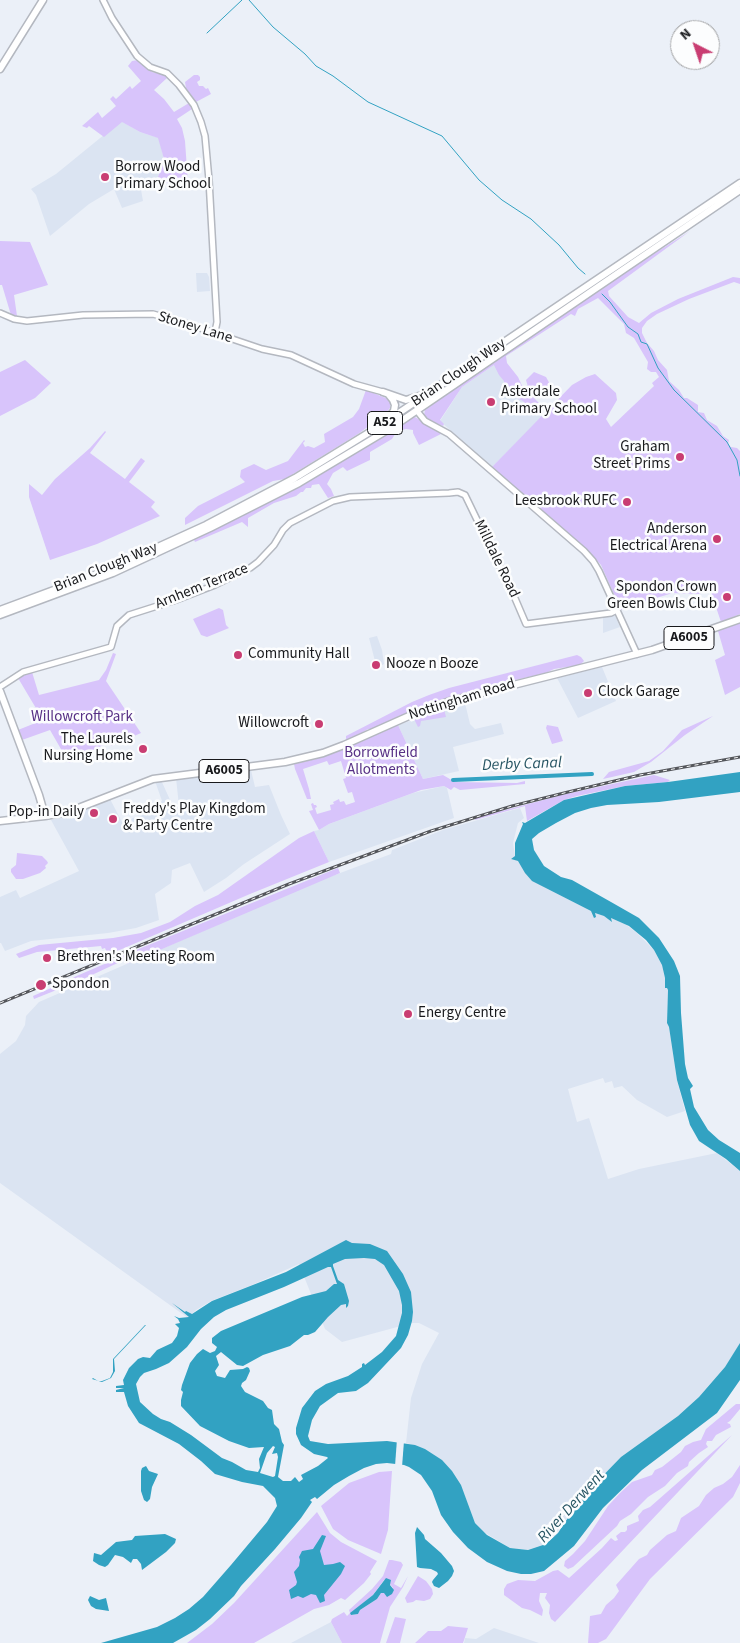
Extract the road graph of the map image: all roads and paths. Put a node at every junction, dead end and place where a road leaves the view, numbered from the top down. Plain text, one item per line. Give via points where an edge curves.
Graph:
1 (43, 0) edge
2 (104, 0) edge
3 (0, 69) edge
4 (740, 183) edge
5 (740, 190) edge
6 (0, 313) edge
7 (215, 332) junction
8 (452, 377) junction
9 (385, 393) junction
10 (417, 411) junction
11 (378, 427) junction
12 (464, 495) joint
13 (0, 610) edge
14 (617, 610) junction
15 (0, 615) edge
16 (740, 620) edge
17 (637, 654) junction
18 (0, 687) edge
19 (0, 691) edge
20 (45, 816) junction
21 (0, 820) edge

1 - 3 main road
2 - 7 street via 137,56 150,67 167,73 179,85 194,105 201,122 209,180
4 - 8 main road, Brian Clough Way / A52
5 - 10 main road, Brian Clough Way / A52
6 - 7 street, Stoney Lane via 21,320 146,313
7 - 9 street, Stoney Lane via 262,349 291,355 354,384
8 - 9 main road via 411,399 404,400
8 - 11 main road, Brian Clough Way / A52
9 - 11 main road via 394,401 395,408
10 - 14 street via 425,420 449,434 584,551 599,571
10 - 15 main road, Brian Clough Way / A52 via 334,462 231,518 99,578
11 - 13 main road, Brian Clough Way / A52 via 296,478 206,525 104,571
12 - 14 street, Milldale Road via 526,624
12 - 18 street, Arnhem Terrace via 458,492 399,494 333,501 287,524 274,546 250,568 176,600 129,615 117,626 110,648 23,672
14 - 17 street
16 - 17 main road, A6005
17 - 20 main road, Nottingham Road / A6005 via 450,701 323,753 285,762 153,779 79,808
19 - 20 main road
20 - 21 main road, Nottingham Road / A6005

